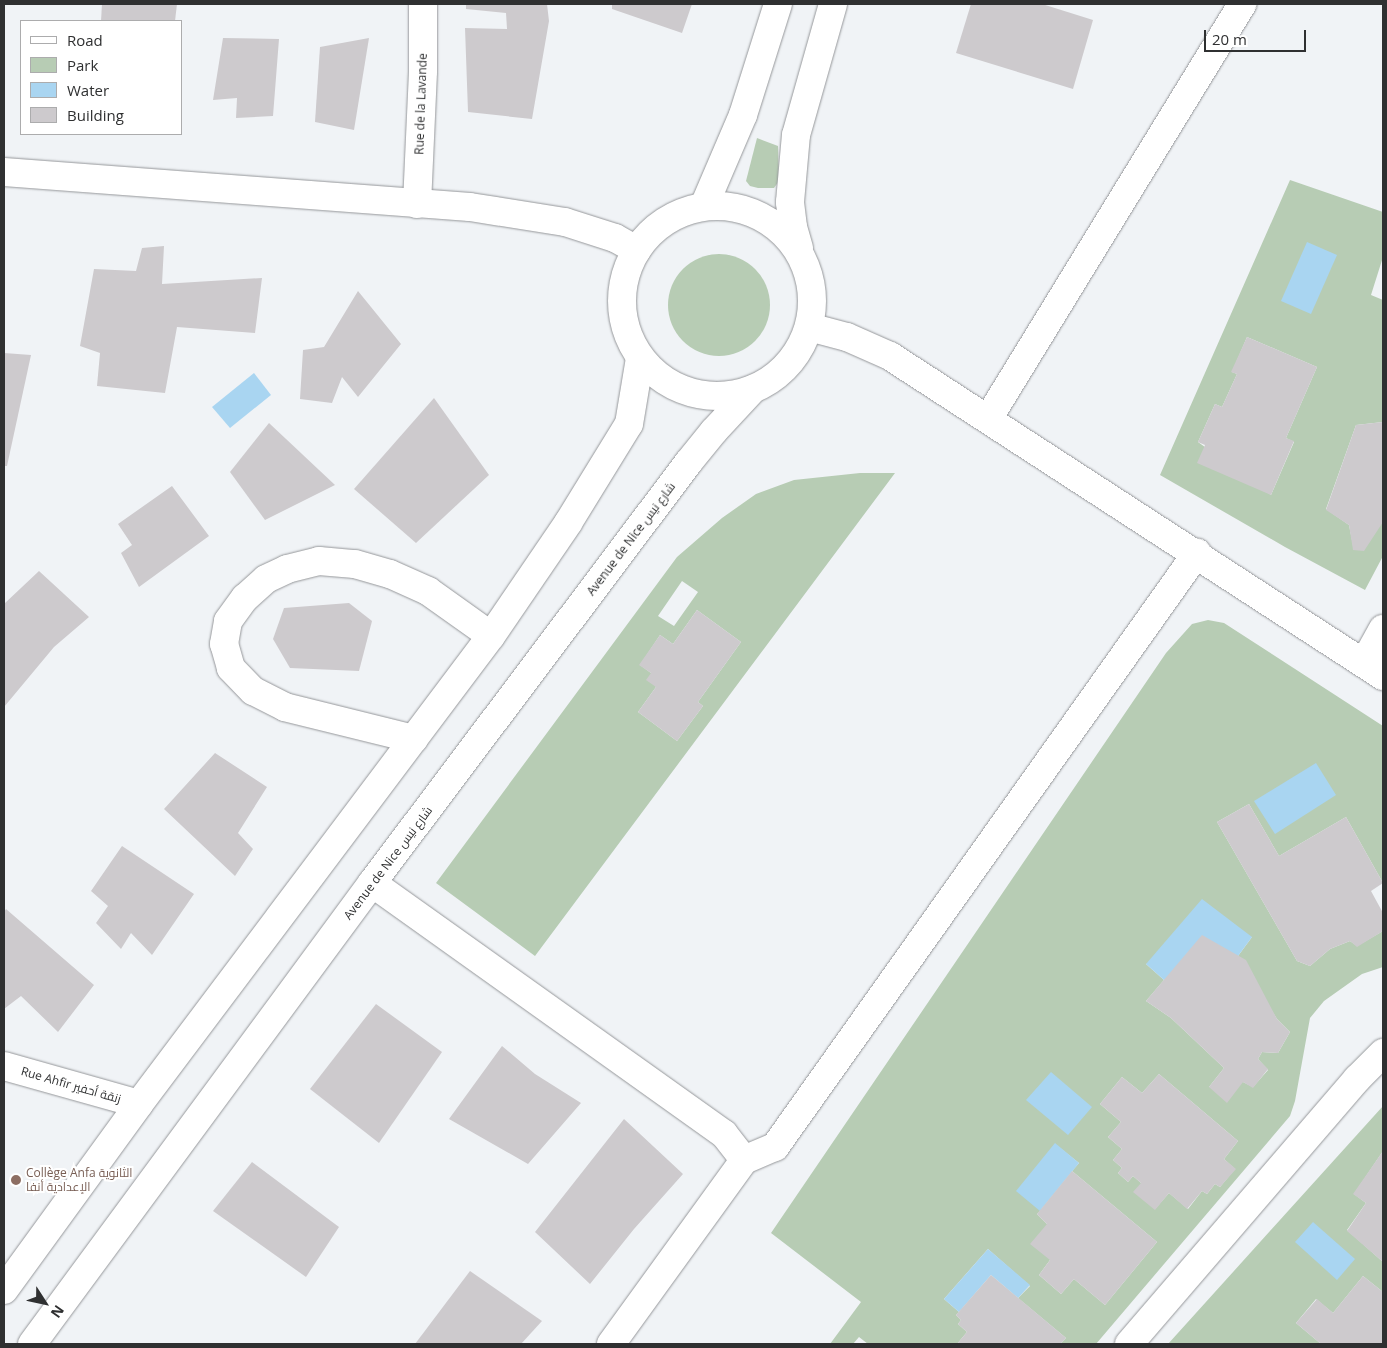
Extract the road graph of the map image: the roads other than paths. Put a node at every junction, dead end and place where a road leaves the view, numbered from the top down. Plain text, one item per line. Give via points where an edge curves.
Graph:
1 (423, 4) edge
2 (778, 4) edge
3 (832, 4) edge
4 (1242, 4) edge
5 (4, 172) edge
6 (417, 204) junction
7 (704, 206) junction
8 (637, 250) junction
9 (800, 252) junction
10 (809, 327) junction
11 (640, 358) junction
12 (754, 389) junction
13 (988, 420) junction
14 (1197, 553) junction
15 (1383, 629) edge
16 (491, 636) junction
17 (1374, 669) edge
18 (414, 739) junction
19 (372, 883) junction
20 (1383, 1053) edge
21 (4, 1066) edge
22 (139, 1104) junction
23 (744, 1160) junction
24 (4, 1290) edge
25 (32, 1344) edge
26 (611, 1344) edge
27 (1129, 1344) edge

1 - 6 street, Rue de la Lavande
2 - 7 street via 743,115
3 - 9 street via 796,135 790,202
4 - 13 street
5 - 6 street
6 - 8 street via 470,207 564,222 608,235
7 - 8 street via 672,216 658,226
7 - 9 street via 741,208 759,214 782,230
8 - 11 street via 626,271 622,307 628,334
9 - 10 street via 812,288 813,308
10 - 12 street via 794,358 769,381
10 - 13 street via 847,337 885,353
11 - 12 street via 667,382 683,390 718,396
11 - 16 street via 628,424 568,523
12 - 19 street, Avenue de Nice شارع نيس via 688,463
13 - 14 street
14 - 17 street
14 - 23 street via 775,1147
15 - 17 street
16 - 18 street
16 - 18 street via 428,591 390,574 355,564 319,561 266,579 245,598 228,621 224,644 231,668 253,691 285,707
18 - 22 street
19 - 23 street via 724,1134
19 - 25 street, Avenue de Nice شارع نيس
20 - 27 street
21 - 22 street, Rue Ahfir زنقة أحفير
22 - 24 street
23 - 26 street

